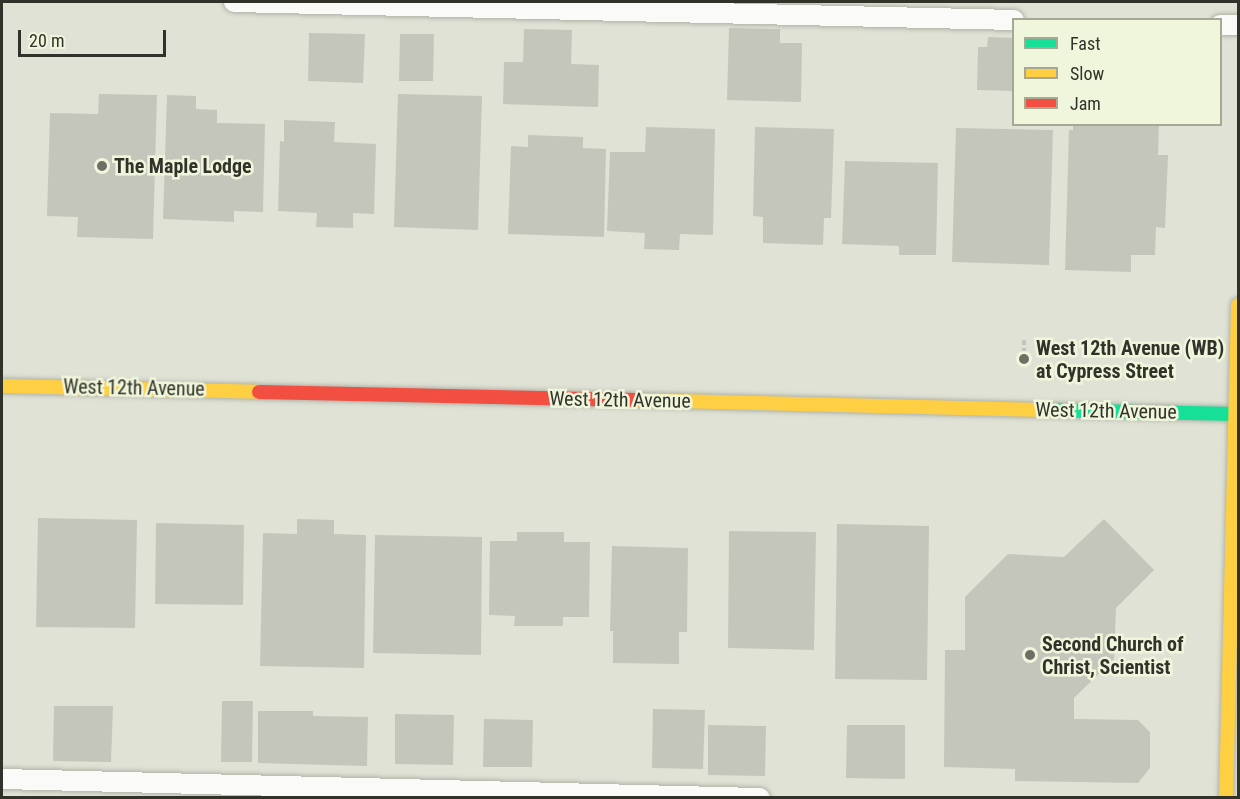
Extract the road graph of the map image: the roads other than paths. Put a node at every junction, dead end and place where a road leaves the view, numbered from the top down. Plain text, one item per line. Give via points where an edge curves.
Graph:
1 (234, 2) edge
2 (1012, 20) edge
3 (1222, 25) edge
4 (1239, 25) edge
5 (1239, 305) edge
6 (2, 386) edge
7 (1237, 414) edge
8 (2, 779) edge
9 (760, 798) edge
10 (1226, 798) edge

1 - 2 lane
3 - 4 lane
5 - 7 street
6 - 7 street, West 12th Avenue
7 - 10 street
8 - 9 lane

